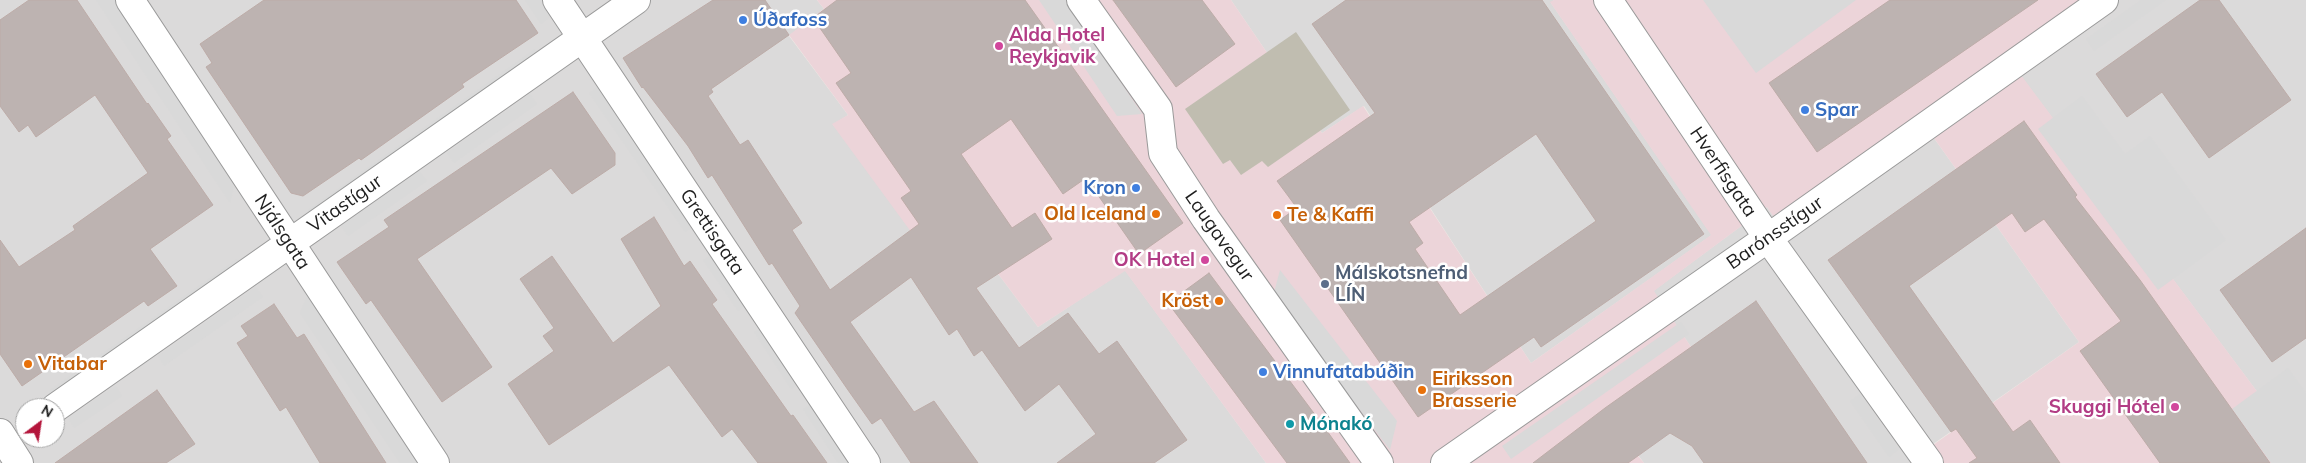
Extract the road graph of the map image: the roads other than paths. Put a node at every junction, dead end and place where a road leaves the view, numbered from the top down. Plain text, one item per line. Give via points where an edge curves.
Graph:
1 (130, 0) edge
2 (557, 0) edge
3 (636, 0) edge
4 (1081, 0) edge
5 (1608, 0) edge
6 (2104, 0) edge
7 (582, 38) junction
8 (1768, 238) junction
9 (290, 243) junction
10 (65, 401) edge
11 (435, 463) edge
12 (866, 463) edge
13 (1379, 463) edge
14 (1445, 463) edge
15 (1929, 463) edge

1 - 9 street, Njálsgata
2 - 7 street, Grettisgata
3 - 7 street, Vitastígur
4 - 13 street, Laugavegur via 1158,109 1163,153
5 - 8 street, Hverfisgata
6 - 8 street, Barónsstígur
7 - 9 street, Vitastígur
7 - 12 street, Grettisgata
8 - 14 street, Barónsstígur
8 - 15 street, Hverfisgata
9 - 10 street, Vitastígur
9 - 11 street, Njálsgata

